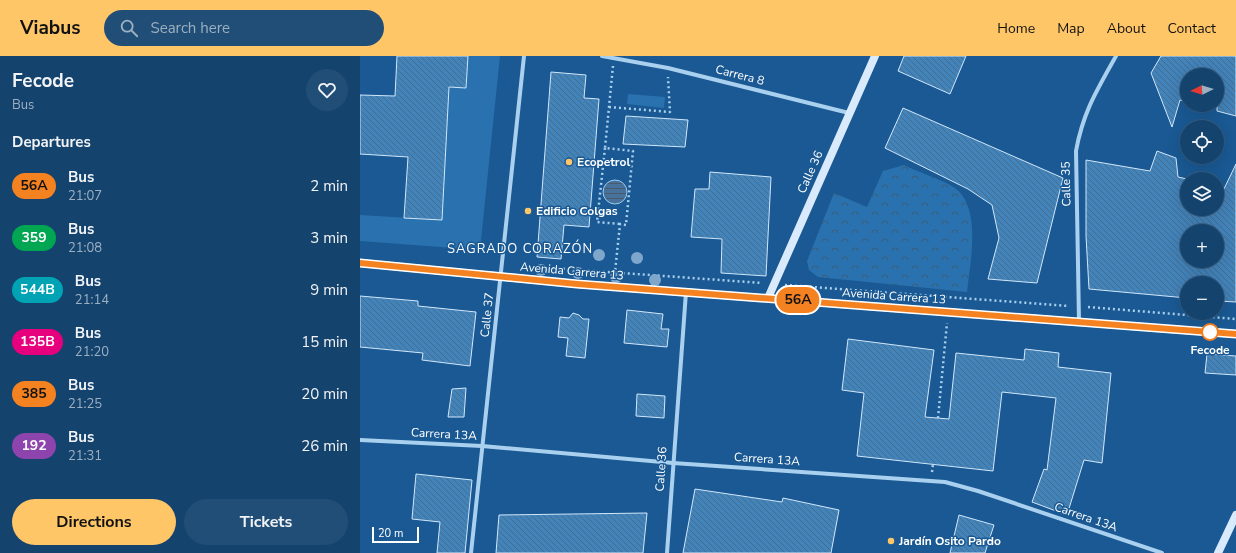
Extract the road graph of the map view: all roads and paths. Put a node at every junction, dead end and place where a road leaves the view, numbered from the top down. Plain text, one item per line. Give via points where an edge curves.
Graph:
1 (524, 56) edge
2 (602, 56) edge
3 (875, 56) edge
4 (1116, 56) edge
5 (614, 58) junction
6 (668, 68) junction
7 (609, 107) junction
8 (849, 112) junction
9 (605, 148) junction
10 (620, 224) junction
11 (360, 263) edge
12 (532, 266) dead end
13 (615, 272) junction
14 (500, 276) junction
15 (773, 284) junction
16 (614, 286) junction
17 (686, 292) junction
18 (768, 298) junction
19 (1066, 306) dead end
20 (1088, 307) dead end
21 (949, 312) junction
22 (1236, 319) edge
23 (1079, 321) junction
24 (1236, 334) edge
25 (938, 418) dead end
26 (360, 440) edge
27 (482, 446) junction
28 (673, 463) junction
29 (1236, 515) edge
30 (471, 553) edge
31 (666, 553) edge
32 (1162, 553) edge
33 (1218, 553) edge

1 - 14 street, Calle 37
2 - 5 street, Carrera 8
3 - 8 main road, Calle 36
4 - 23 street, Calle 35 via 1088,106 1080,127 1076,151
5 - 6 street, Carrera 8
5 - 7 path
6 - 7 path via 670,112
6 - 8 street, Carrera 8
7 - 9 path
8 - 15 main road, Calle 36
9 - 10 path via 597,222
9 - 10 path via 633,151 626,225
10 - 13 path
11 - 14 main road, Avenida Carrera 13
12 - 13 path
13 - 15 path
13 - 16 path
14 - 16 main road, Avenida Carrera 13
14 - 27 street, Calle 37
15 - 18 main road, Calle 36
15 - 19 path
16 - 17 main road, Avenida Carrera 13
17 - 18 main road, Avenida Carrera 13
17 - 28 street, Calle 36
18 - 21 main road, Avenida Carrera 13
20 - 22 path
21 - 23 main road, Avenida Carrera 13
21 - 25 path
23 - 24 main road, Avenida Carrera 13
26 - 27 street, Carrera 13A
27 - 28 street, Carrera 13A
27 - 30 street, Calle 37
28 - 31 street, Calle 36
28 - 32 street, Carrera 13A via 945,482
29 - 33 main road

